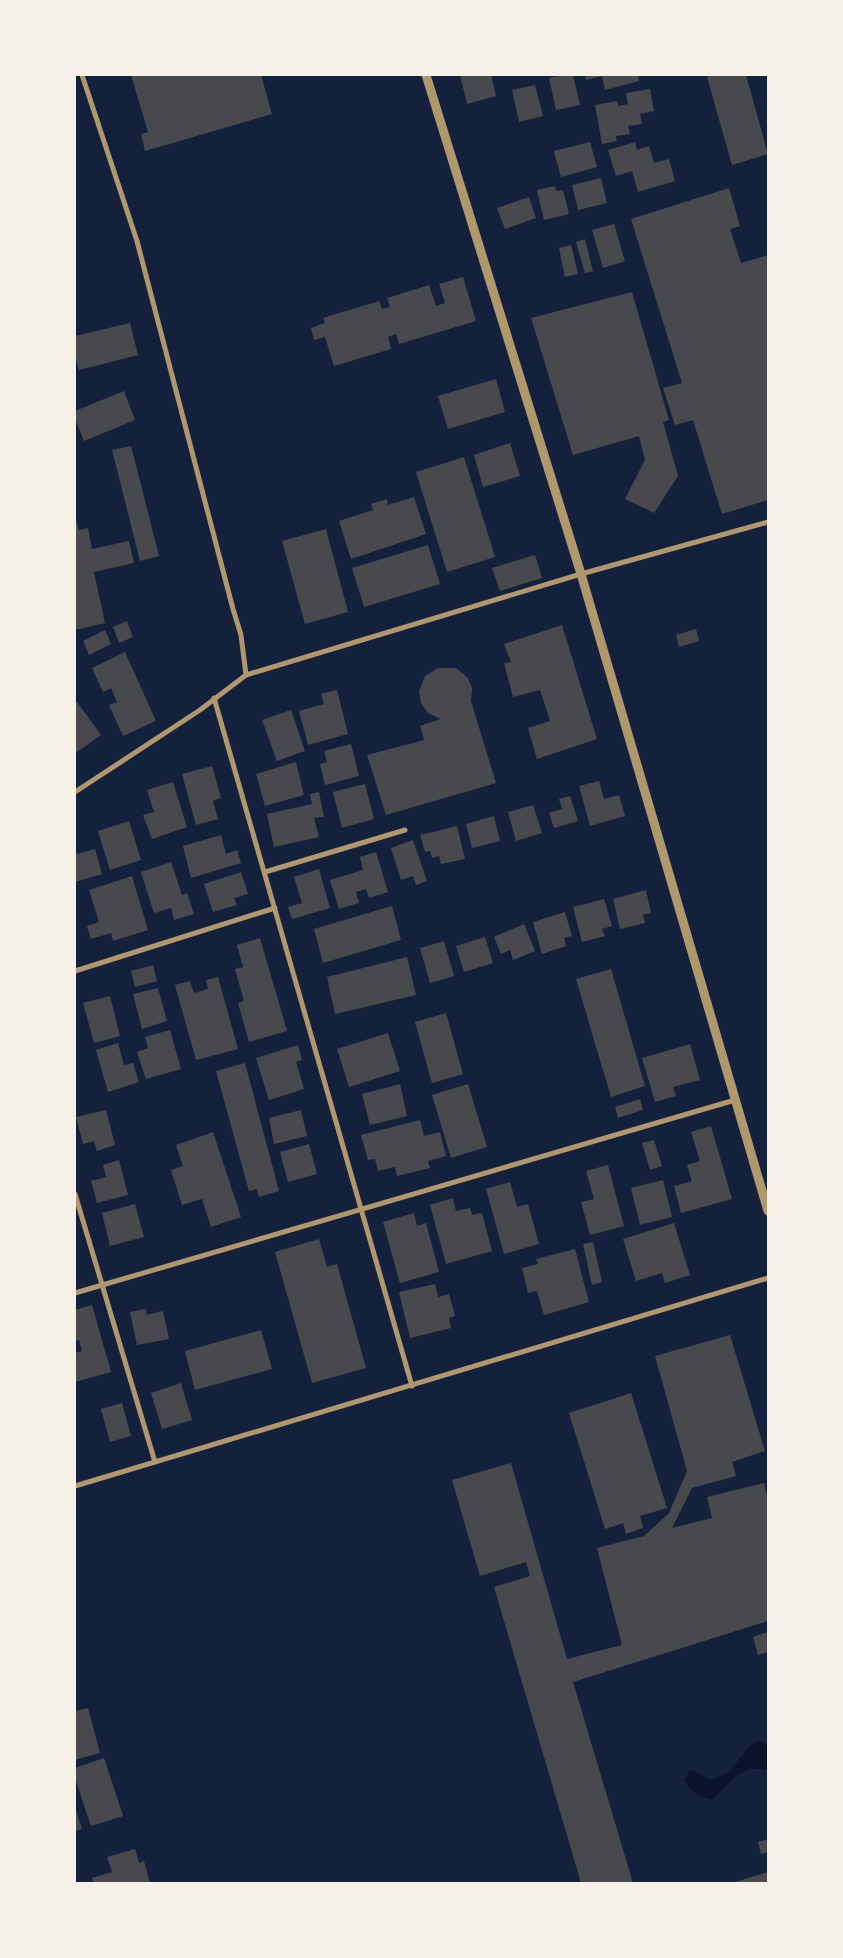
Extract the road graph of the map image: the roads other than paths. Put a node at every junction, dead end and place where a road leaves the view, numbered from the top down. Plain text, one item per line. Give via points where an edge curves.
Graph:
1 (82, 75) edge
2 (426, 75) edge
3 (768, 522) edge
4 (581, 574) junction
5 (246, 675) junction
6 (214, 698) junction
7 (75, 792) edge
8 (405, 830) dead end
9 (265, 872) junction
10 (275, 908) junction
11 (75, 971) edge
12 (735, 1100) junction
13 (75, 1194) edge
14 (361, 1209) junction
15 (768, 1212) edge
16 (768, 1278) edge
17 (102, 1284) junction
18 (75, 1292) edge
19 (412, 1386) junction
20 (155, 1462) junction
21 (75, 1486) edge

1 - 5 street via 137,240 241,635
2 - 4 street
3 - 4 street
4 - 5 street
4 - 12 street
5 - 6 street
6 - 7 street
6 - 9 street
8 - 9 street
9 - 10 street
10 - 11 street
10 - 14 street
12 - 14 street
12 - 15 street
13 - 17 street
14 - 17 street
14 - 19 street
16 - 19 street
17 - 18 street
17 - 20 street
19 - 20 street
20 - 21 street

